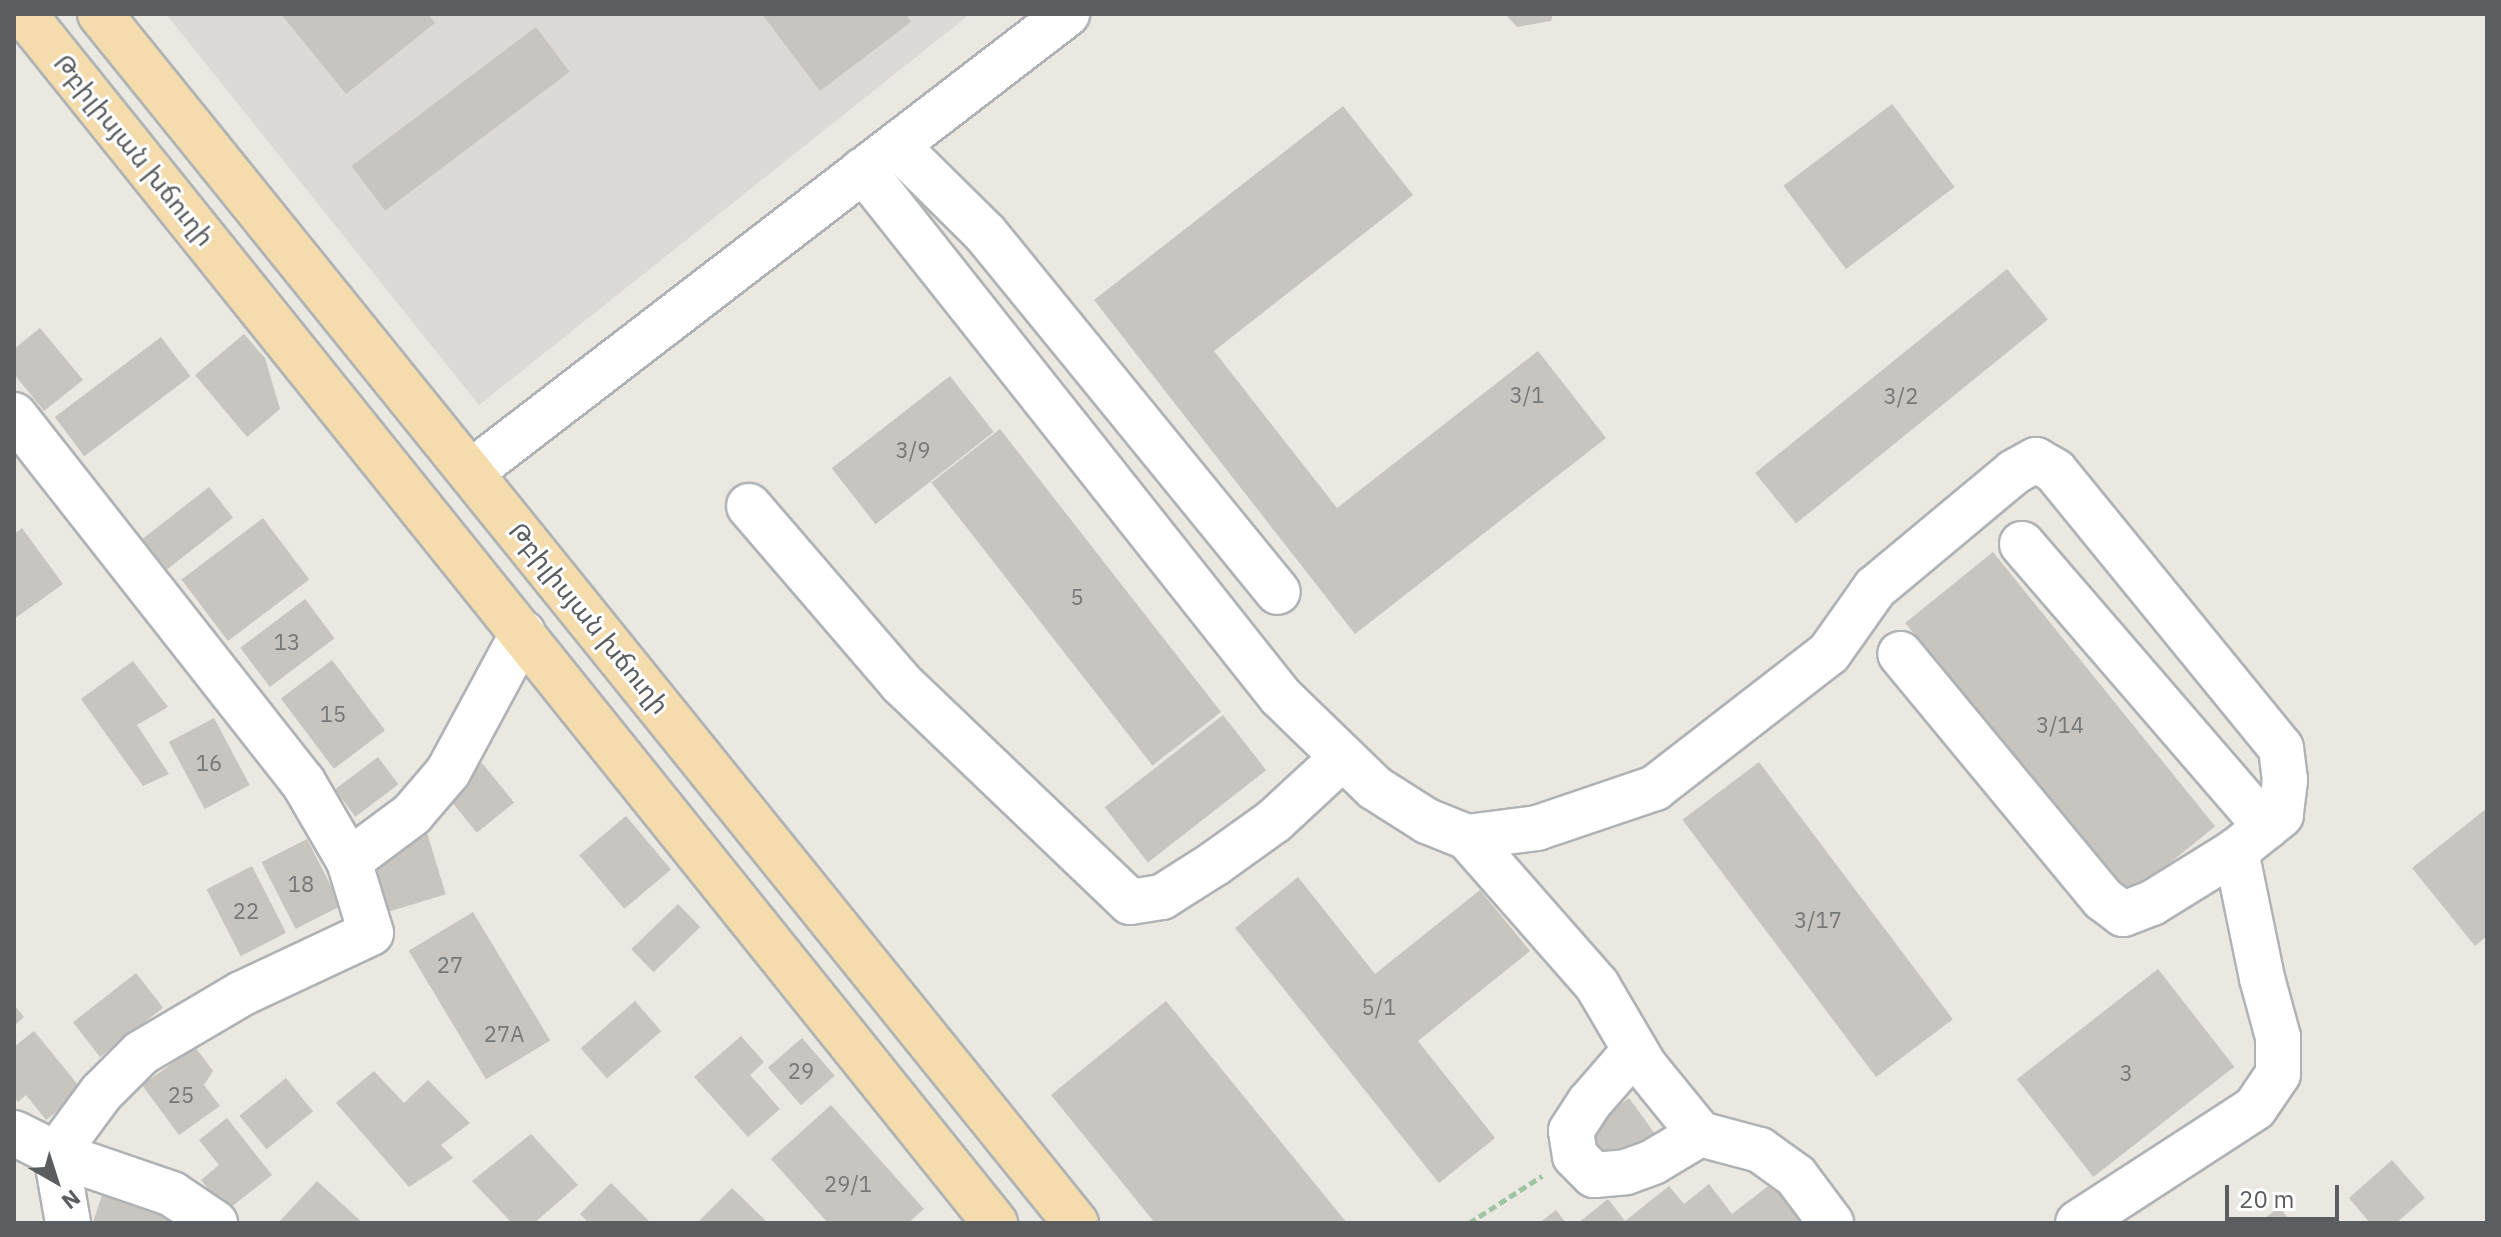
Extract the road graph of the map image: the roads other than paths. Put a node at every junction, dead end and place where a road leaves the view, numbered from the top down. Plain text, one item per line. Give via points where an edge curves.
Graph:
1 (24, 14) edge
2 (100, 14) edge
3 (1067, 14) edge
4 (880, 158) junction
5 (14, 415) edge
6 (471, 472) junction
7 (749, 506) dead end
8 (423, 509) junction
9 (2022, 544) dead end
10 (1278, 592) dead end
11 (523, 633) junction
12 (1900, 654) dead end
13 (1342, 758) junction
14 (1467, 837) junction
15 (2251, 839) junction
16 (349, 861) junction
17 (1635, 1050) junction
18 (969, 1088) junction
19 (920, 1129) junction
20 (14, 1133) edge
21 (1700, 1134) junction
22 (56, 1154) junction
23 (68, 1223) edge
24 (215, 1223) edge
25 (995, 1223) edge
26 (1076, 1223) edge
27 (1831, 1223) edge
28 (2078, 1223) edge

1 - 8 main road, Թբիլիսյան խճուղի
2 - 6 main road, Թբիլիսյան խճուղի
3 - 4 street
4 - 6 street
4 - 10 street via 985,233
4 - 13 street via 1280,696
5 - 16 street via 303,782
6 - 8 main road
6 - 18 main road, Թբիլիսյան խճուղի
7 - 13 street via 901,683 1130,902 1162,897 1214,864 1274,821
8 - 11 main road, Թբիլիսյան խճուղի
9 - 15 street
11 - 16 street via 448,772 412,814
11 - 19 main road, Թբիլիսյան խճուղի
12 - 15 street via 2103,899 2123,914 2152,903
13 - 14 street via 1375,788 1427,821
14 - 15 street via 1537,828 1655,788 1829,653 1875,588 2014,472 2036,460 2055,471 2281,748 2281,815
14 - 17 street via 1597,985
15 - 28 street via 2262,978 2278,1037 2278,1074 2255,1108
16 - 22 street via 371,933 241,994 141,1053 101,1093
17 - 21 street
17 - 21 street via 1571,1131 1575,1156 1594,1175 1626,1172
18 - 19 main road
18 - 26 main road, Թբիլիսյան խճուղի
19 - 25 main road, Թբիլիսյան խճուղի
20 - 22 street
21 - 27 street via 1760,1150 1796,1176
22 - 23 street
22 - 24 street via 172,1194

